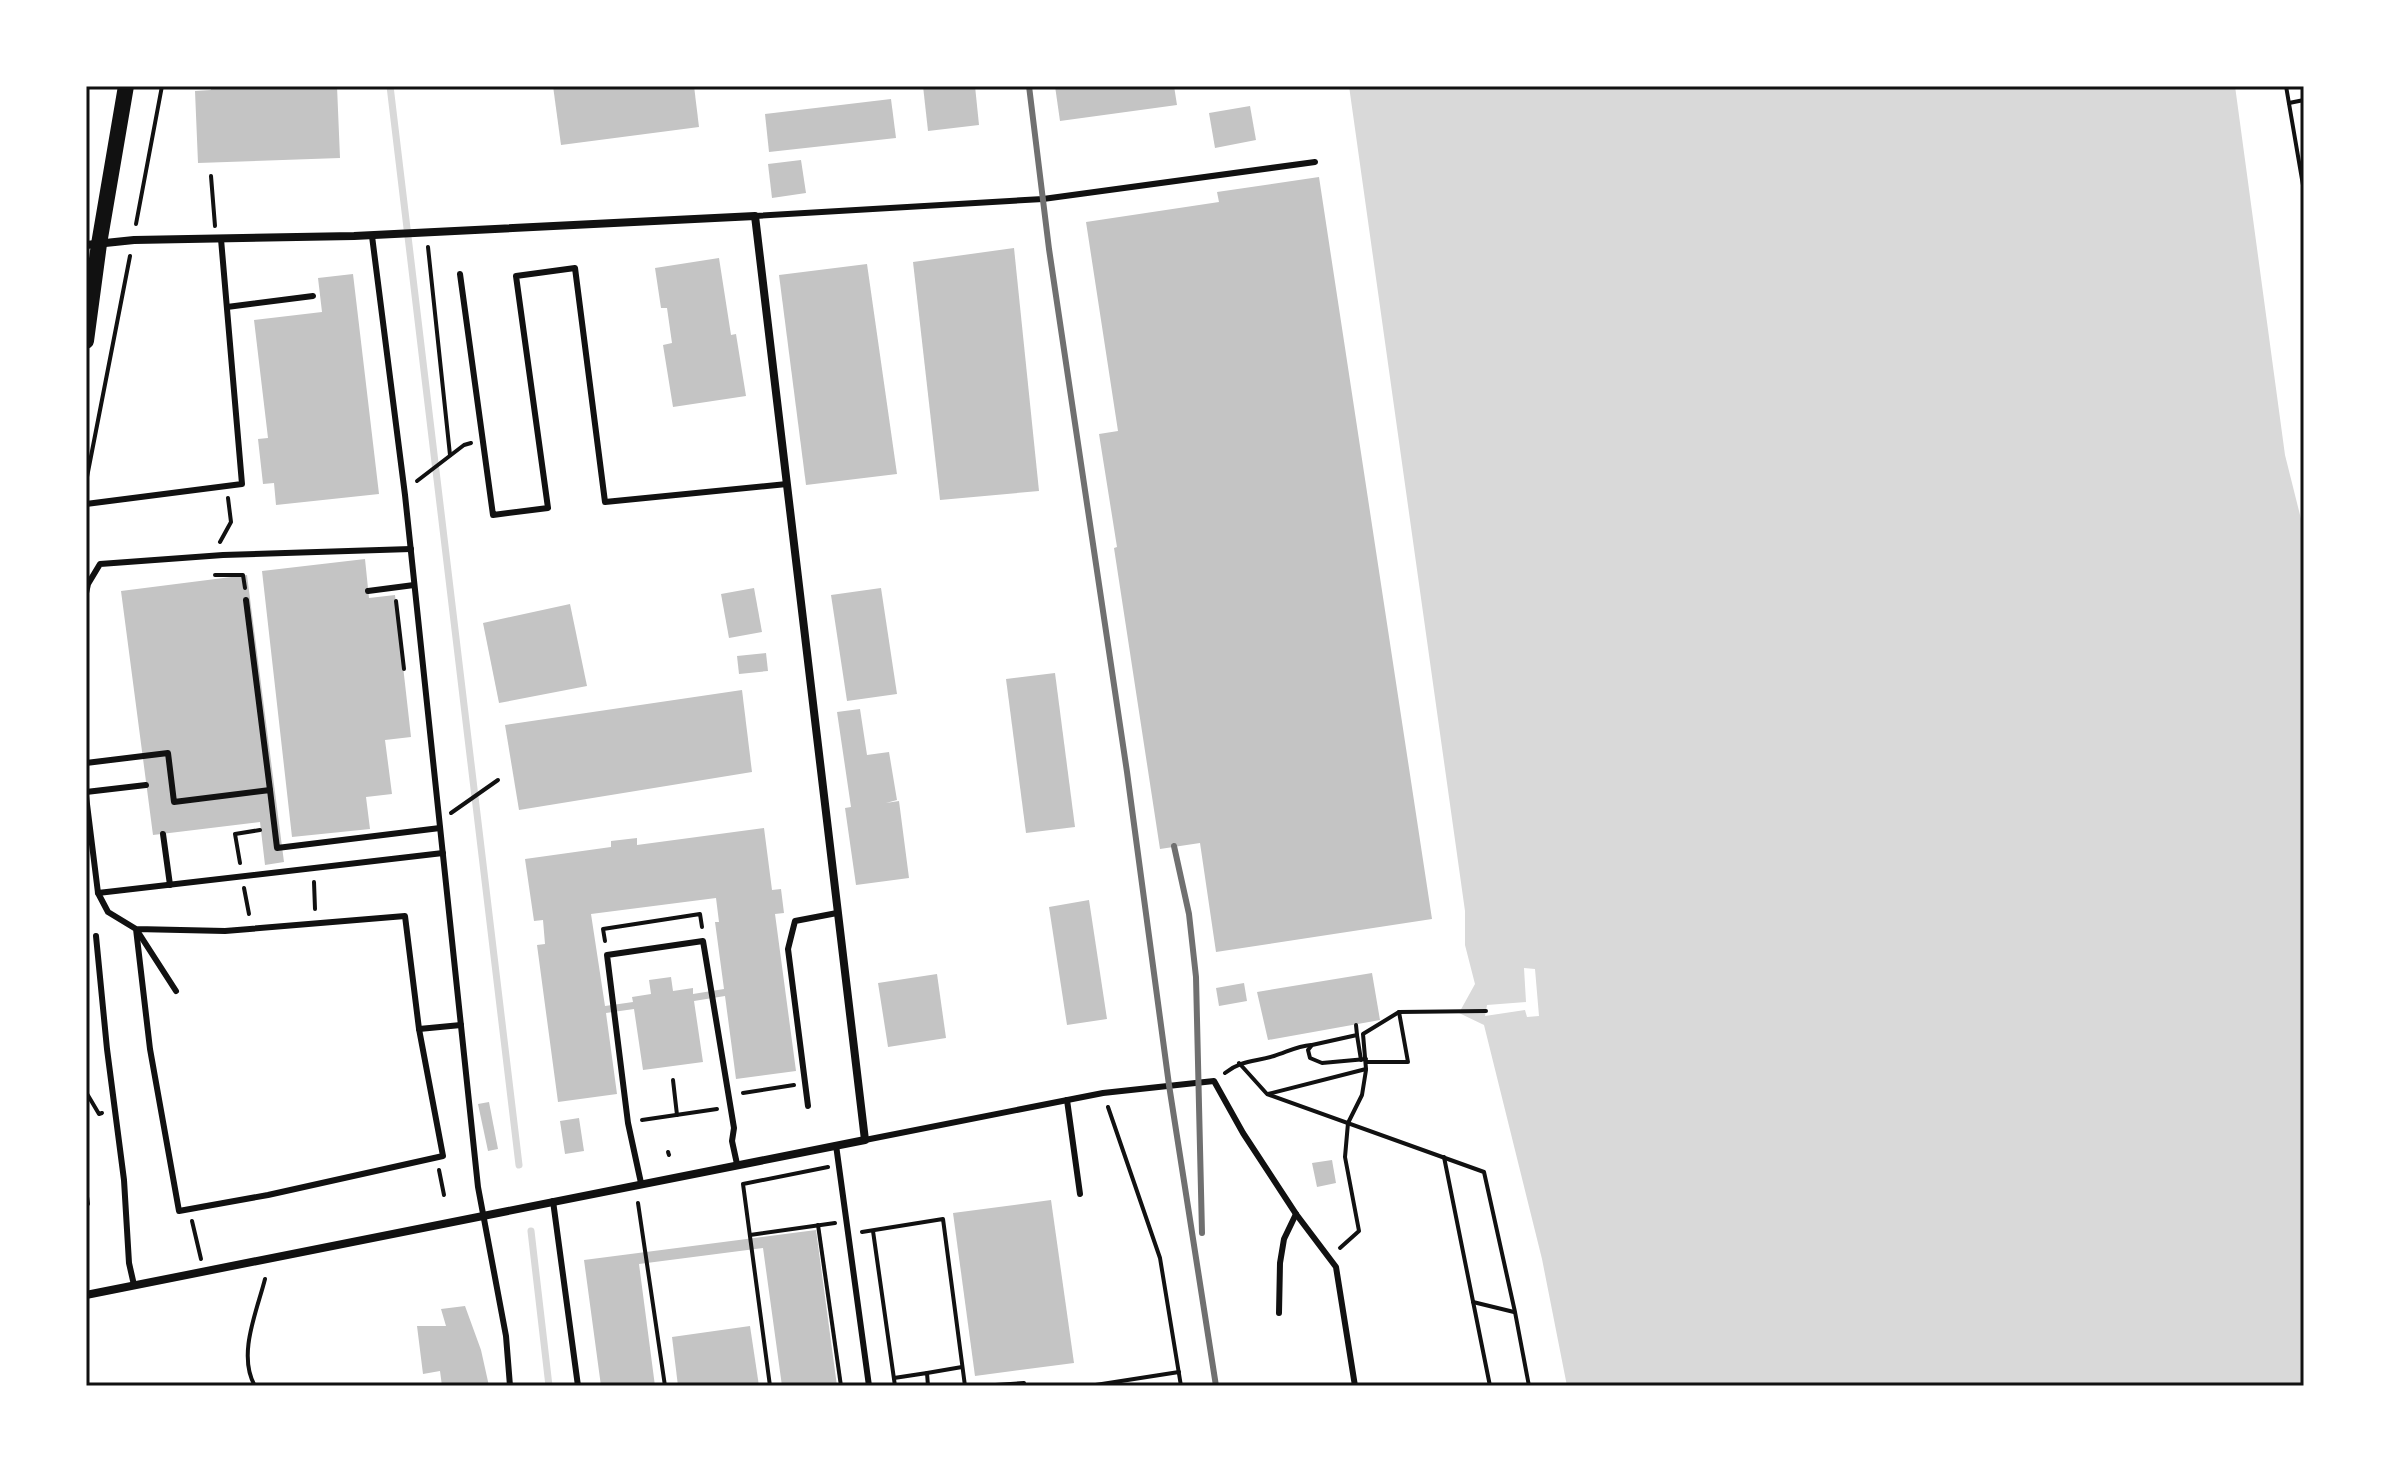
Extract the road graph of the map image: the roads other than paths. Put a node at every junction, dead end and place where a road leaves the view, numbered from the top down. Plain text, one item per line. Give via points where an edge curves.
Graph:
1 (126, 86) edge
2 (1315, 162) dead end
3 (755, 216) junction
4 (375, 235) junction
5 (221, 239) junction
6 (92, 244) edge
7 (460, 274) dead end
8 (313, 296) dead end
9 (227, 307) junction
10 (86, 341) edge
11 (787, 484) junction
12 (86, 504) edge
13 (411, 549) junction
14 (414, 585) junction
15 (368, 591) dead end
16 (86, 593) edge
17 (246, 600) dead end
18 (86, 763) edge
19 (146, 785) dead end
20 (270, 790) junction
21 (86, 794) edge
22 (440, 828) junction
23 (163, 834) dead end
24 (443, 853) junction
25 (170, 885) junction
26 (98, 893) junction
27 (837, 913) junction
28 (136, 929) junction
29 (96, 936) dead end
30 (176, 991) dead end
31 (461, 1025) junction
32 (419, 1029) junction
33 (1067, 1100) junction
34 (808, 1106) dead end
35 (865, 1140) junction
36 (836, 1145) junction
37 (737, 1164) junction
38 (641, 1183) junction
39 (1080, 1194) dead end
40 (553, 1201) junction
41 (482, 1214) junction
42 (1296, 1214) junction
43 (134, 1285) junction
44 (86, 1295) edge
45 (1279, 1313) dead end
46 (510, 1386) edge
47 (578, 1386) edge
48 (869, 1386) edge
49 (1355, 1386) edge

1 - 6 main road
2 - 3 lane via 1043,199
3 - 4 street
3 - 11 street
4 - 5 street
4 - 13 lane
5 - 6 street
5 - 9 lane
6 - 10 main road
7 - 11 lane via 493,515 548,508 516,276 575,268 605,502
8 - 9 lane
9 - 12 lane via 242,484
11 - 27 street
13 - 14 lane
13 - 16 lane via 100,564
14 - 15 lane
14 - 22 lane
17 - 20 lane
18 - 20 lane via 168,753 174,802
19 - 21 lane
20 - 22 lane via 277,848
21 - 26 lane
22 - 24 lane
23 - 25 lane
24 - 25 lane
24 - 31 lane
25 - 26 lane
26 - 28 lane via 108,912
27 - 34 lane via 795,921 788,949
27 - 35 street
28 - 30 lane
28 - 32 lane via 225,931 405,916
28 - 32 lane via 150,1049 179,1211 443,1156
29 - 43 lane
31 - 32 lane
31 - 41 lane
33 - 35 lane
33 - 39 lane
33 - 42 lane via 1214,1081
35 - 36 street
36 - 37 street
36 - 48 lane
37 - 38 street
37 - 38 lane via 703,941 607,955 628,1123
38 - 40 street
40 - 41 street
40 - 47 lane
41 - 43 street
41 - 46 lane via 506,1336
42 - 45 lane via 1284,1239
42 - 49 lane via 1336,1267
43 - 44 street

